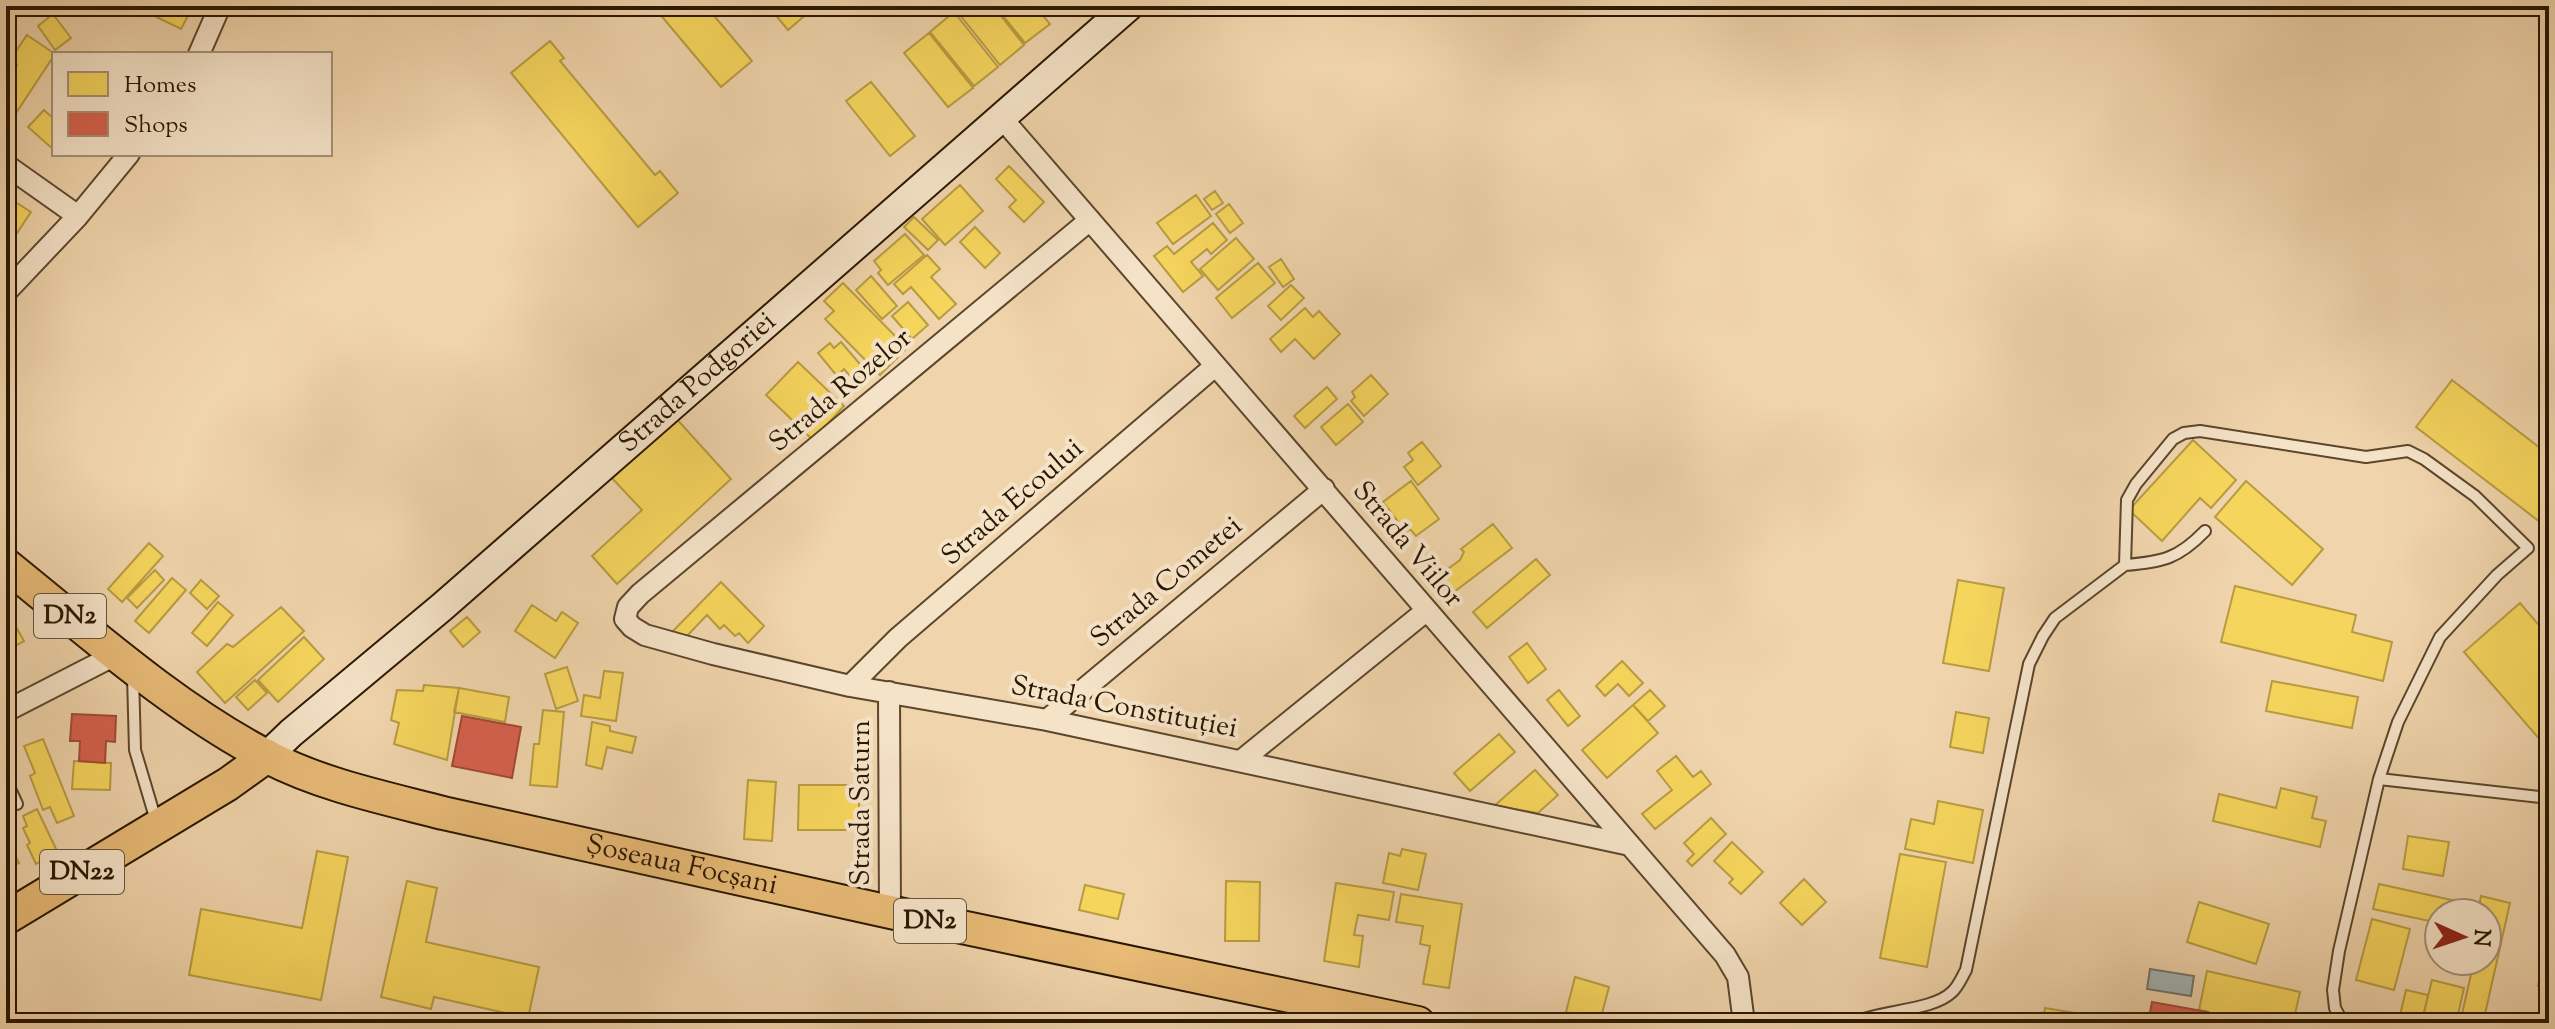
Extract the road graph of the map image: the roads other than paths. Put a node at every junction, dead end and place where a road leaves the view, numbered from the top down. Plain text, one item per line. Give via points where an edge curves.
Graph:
1 (220, 6) edge
2 (1129, 6) edge
3 (200, 52) edge
4 (1000, 116) junction
5 (127, 156) edge
6 (6, 165) edge
7 (78, 216) junction
8 (1090, 220) junction
9 (6, 292) edge
10 (1215, 366) junction
11 (1324, 489) junction
12 (2205, 531) dead end
13 (6, 565) edge
14 (2125, 565) junction
15 (628, 607) joint
16 (1426, 611) junction
17 (125, 661) junction
18 (850, 686) junction
19 (889, 692) junction
20 (6, 711) edge
21 (1047, 720) junction
22 (267, 756) junction
23 (1242, 760) junction
24 (2379, 779) junction
25 (6, 780) edge
26 (2549, 798) edge
27 (17, 804) dead end
28 (158, 826) junction
29 (1630, 845) junction
30 (890, 912) junction
31 (6, 918) edge
32 (1418, 1023) edge
33 (1744, 1023) edge
34 (1853, 1023) edge
35 (2350, 1023) edge

1 - 3 street
2 - 4 street, Strada Podgoriei
4 - 8 street, Strada Viilor
4 - 22 street, Strada Podgoriei
5 - 7 street
6 - 7 street
7 - 9 street
8 - 10 street, Strada Viilor
8 - 15 street, Strada Rozelor
10 - 11 street, Strada Viilor
10 - 18 street, Strada Ecoului via 898,638
11 - 16 street, Strada Viilor
11 - 21 street, Strada Cometei
12 - 14 lane via 2175,557
13 - 17 main road, Șoseaua Focșani / DN2
14 - 24 lane via 2127,500 2173,439 2184,433 2200,431 2366,457 2408,451 2475,496 2528,548 2440,637 2398,722
14 - 34 lane via 2055,618 2029,664 1960,981 1937,1001
15 - 18 street, Strada Constituției via 625,619 645,635
16 - 23 street
16 - 29 street, Strada Viilor
17 - 20 street
17 - 22 main road, Șoseaua Focșani / DN2
17 - 28 lane via 135,750
18 - 19 street, Strada Constituției
19 - 21 street, Strada Constituției
19 - 30 street, Strada Saturn
21 - 23 street, Strada Constituției
22 - 28 main road, DN22
22 - 30 main road, Șoseaua Focșani / DN2 via 332,782 443,813
23 - 29 street, Strada Constituției
24 - 26 lane
24 - 35 lane via 2333,990 2335,1008
25 - 27 lane
28 - 31 main road, DN22
29 - 33 street, Strada Viilor via 1730,961 1740,986
30 - 32 main road, Șoseaua Focșani / DN2

